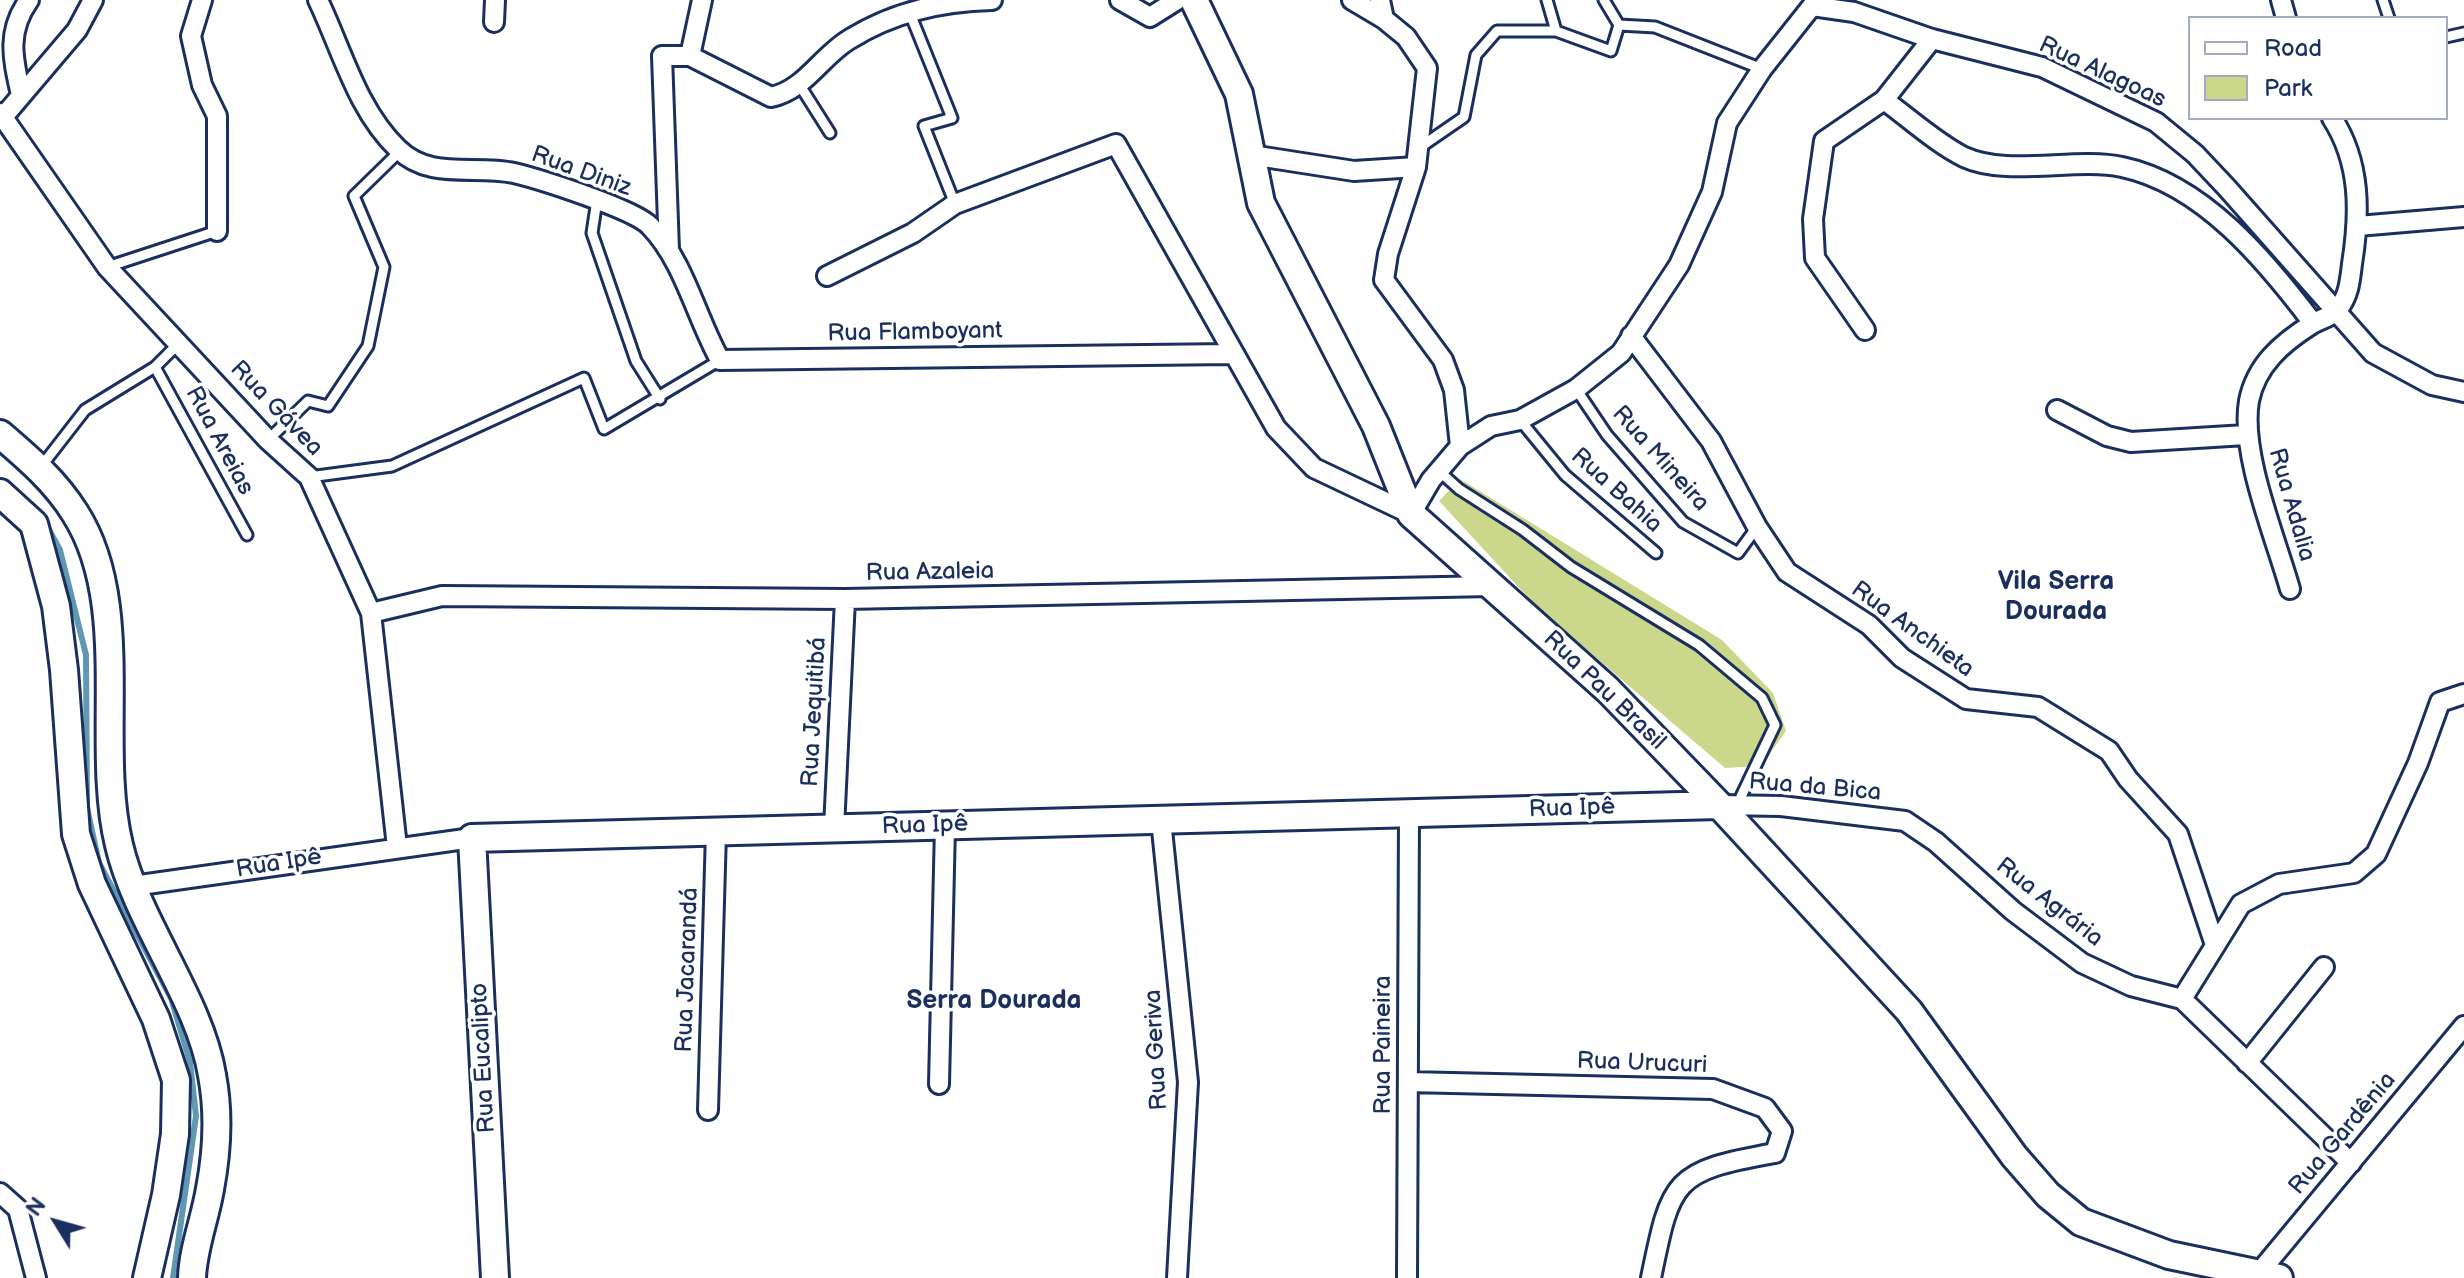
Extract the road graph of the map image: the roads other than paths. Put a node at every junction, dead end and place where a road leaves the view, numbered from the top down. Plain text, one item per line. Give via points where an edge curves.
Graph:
1 (29, 0) edge
2 (93, 0) edge
3 (202, 0) edge
4 (318, 0) edge
5 (495, 0) edge
6 (702, 0) edge
7 (992, 0) edge
8 (1120, 0) edge
9 (1177, 0) edge
10 (1194, 0) edge
11 (1352, 0) edge
12 (1547, 0) edge
13 (1604, 0) edge
14 (1808, 3) edge
15 (1382, 9) edge
16 (909, 11) junction
17 (494, 22) dead end
18 (1619, 25) junction
19 (1556, 31) junction
20 (1932, 39) junction
21 (690, 56) junction
22 (1762, 69) junction
23 (799, 84) junction
24 (21, 95) junction
25 (1884, 100) junction
26 (2, 114) edge
27 (2333, 120) edge
28 (830, 133) dead end
29 (400, 151) junction
30 (1251, 155) junction
31 (1417, 158) junction
32 (597, 200) junction
33 (955, 204) junction
34 (2464, 217) edge
35 (2358, 226) junction
36 (217, 231) joint
37 (669, 250) junction
38 (107, 267) junction
39 (827, 276) dead end
40 (2337, 312) junction
41 (2313, 323) junction
42 (1865, 330) dead end
43 (1631, 336) junction
44 (180, 342) junction
45 (1231, 354) junction
46 (720, 360) junction
47 (155, 367) junction
48 (1576, 389) junction
49 (2464, 392) edge
50 (660, 399) junction
51 (2057, 410) dead end
52 (1520, 420) junction
53 (0, 434) edge
54 (2246, 435) junction
55 (268, 440) junction
56 (1460, 446) junction
57 (40, 468) junction
58 (1439, 471) junction
59 (309, 477) junction
60 (0, 493) edge
61 (1411, 514) junction
62 (1757, 527) junction
63 (247, 535) dead end
64 (1656, 553) dead end
65 (1492, 586) junction
66 (2290, 589) dead end
67 (845, 599) junction
68 (371, 613) junction
69 (2464, 694) edge
70 (1728, 805) junction
71 (1409, 813) junction
72 (1161, 820) junction
73 (1905, 821) joint
74 (945, 826) junction
75 (834, 828) junction
76 (716, 832) junction
77 (472, 838) junction
78 (397, 847) junction
79 (133, 886) junction
80 (2215, 945) junction
81 (2324, 967) dead end
82 (2182, 999) junction
83 (2464, 1026) edge
84 (2247, 1063) junction
85 (1408, 1082) junction
86 (939, 1084) dead end
87 (708, 1110) dead end
88 (2351, 1163) junction
89 (0, 1193) edge
90 (2269, 1276) edge
91 (36, 1278) edge
92 (147, 1278) edge
93 (192, 1278) edge
94 (495, 1278) edge
95 (1177, 1278) edge
96 (1407, 1278) edge
97 (1651, 1278) edge

1 - 24 street via 10,47
2 - 24 street via 77,30
3 - 36 street via 191,36 202,85 217,116
4 - 29 street, Rua Diniz via 367,115
5 - 17 street
6 - 21 street
7 - 16 street
8 - 9 street via 1150,17
10 - 30 street via 1239,94
11 - 15 street
12 - 19 lane
13 - 18 lane
14 - 20 street, Rua Alagoas via 1854,12
14 - 22 street
15 - 31 street via 1427,68
16 - 23 street via 848,39
16 - 33 lane via 952,118 924,126
18 - 19 lane via 1611,51
18 - 22 lane via 1655,27
19 - 31 lane via 1497,31 1476,55 1464,117
20 - 25 street
20 - 40 street, Rua Alagoas via 2042,67 2156,122 2195,154
21 - 23 street via 771,97
21 - 37 street via 662,56
22 - 43 street via 1727,123 1712,192 1679,265
23 - 28 lane
24 - 26 street
25 - 41 street via 1965,158 2121,167 2156,179 2209,211 2262,256
25 - 42 street via 1824,141 1813,219 1815,258
26 - 38 street, Rua Gávea
27 - 35 street via 2345,138 2356,178
29 - 32 street, Rua Diniz via 437,170 512,172
29 - 55 lane via 354,196 384,267 368,346 328,406 308,401
30 - 31 street via 1354,171
30 - 61 street via 1261,203 1376,426
31 - 56 street via 1384,280 1443,360 1454,390
32 - 37 street, Rua Diniz via 647,223
32 - 50 lane via 592,233 636,361
33 - 39 street via 913,233
33 - 45 street, Rua Pau Brasil via 1116,144
34 - 35 street
35 - 40 street via 2347,295
36 - 38 lane
37 - 46 street
38 - 44 street, Rua Gávea
40 - 41 street, Rua Adalia
40 - 49 street, Rua Alagoas via 2373,353 2432,385
41 - 54 street, Rua Adalia via 2264,362 2250,399
43 - 48 street via 1621,353
43 - 62 street, Rua Anchieta via 1711,441
44 - 47 lane
44 - 55 street, Rua Gávea
45 - 46 street, Rua Flamboyant
45 - 61 street, Rua Pau Brasil via 1276,428 1314,468
46 - 50 lane
47 - 57 lane via 85,410
47 - 63 lane, Rua Areias
48 - 52 street
48 - 62 lane, Rua Mineira via 1607,435 1683,522 1738,553
50 - 59 lane via 604,429 584,378 392,466
51 - 54 street, Rua Adalia via 2107,436 2131,442
52 - 56 street via 1491,426
52 - 64 lane, Rua Bahia via 1565,475
53 - 57 street
54 - 66 street, Rua Adalia
55 - 59 street, Rua Gávea
56 - 58 street
57 - 79 street via 76,513 97,561 107,627 110,794 119,847
58 - 61 street
58 - 70 lane via 1571,567 1699,645 1762,698 1775,725
59 - 68 street, Rua Gávea
60 - 92 street via 34,524 56,606 76,834 92,884 156,1019 176,1080 168,1180
61 - 65 street, Rua Pau Brasil
62 - 80 street, Rua Anchieta via 1787,572 1869,625 1902,658 1966,699 2038,707 2109,751 2178,834
65 - 67 street, Rua Azaleia
65 - 70 street, Rua Pau Brasil
67 - 68 street, Rua Azaleia via 442,596
67 - 75 street, Rua Jequitibá
68 - 78 street, Rua Gávea
69 - 80 street via 2440,702 2376,854 2354,873 2279,884 2241,904
70 - 71 street, Rua Ipê
70 - 73 street, Rua da Bica
70 - 90 street, Rua Pau Brasil via 1909,1011 2048,1195 2081,1222 2169,1255
71 - 72 street, Rua Ipê
71 - 85 street, Rua Paineira
72 - 74 street, Rua Ipê
72 - 95 street, Rua Geriva via 1188,1082
73 - 82 street, Rua Agrária via 2082,963 2131,986
74 - 75 street, Rua Ipê
74 - 86 street
75 - 76 street, Rua Ipê
76 - 77 street, Rua Ipê
76 - 87 street, Rua Jacarandá
77 - 78 street, Rua Ipê
77 - 94 street, Rua Eucalipto
78 - 79 street, Rua Ipê
79 - 93 street via 212,1072 217,1120
80 - 82 street
81 - 84 street
82 - 84 street
83 - 88 street, Rua Gardênia
84 - 88 street
85 - 96 street, Rua Paineira
85 - 97 street, Rua Urucuri via 1713,1089 1765,1108 1782,1131 1775,1153 1698,1171 1679,1186 1663,1219
88 - 90 street, Rua Gardênia
89 - 91 street via 18,1209

